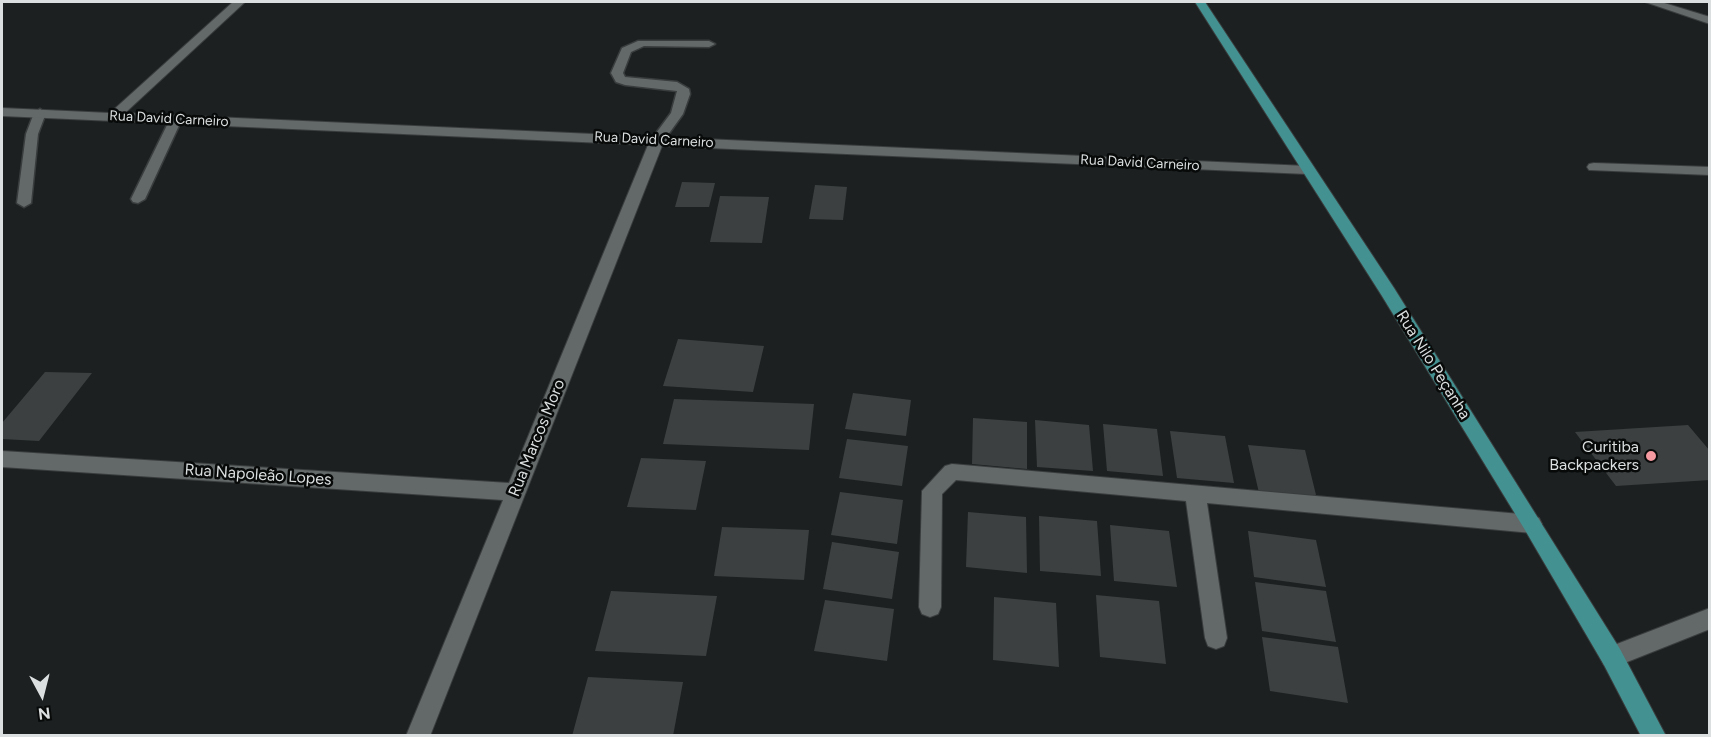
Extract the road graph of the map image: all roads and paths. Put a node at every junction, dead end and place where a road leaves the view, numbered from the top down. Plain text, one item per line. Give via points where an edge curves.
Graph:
1 (238, 2) edge
2 (1200, 2) edge
3 (1651, 2) edge
4 (1710, 21) edge
5 (709, 44) dead end
6 (2, 112) edge
7 (40, 113) junction
8 (114, 116) junction
9 (176, 119) junction
10 (657, 140) junction
11 (1594, 167) dead end
12 (1307, 170) junction
13 (1710, 171) edge
14 (138, 199) dead end
15 (24, 203) dead end
16 (2, 459) edge
17 (515, 492) junction
18 (1195, 493) junction
19 (1532, 524) junction
20 (930, 607) dead end
21 (1710, 618) edge
22 (1216, 638) dead end
23 (1612, 657) junction
24 (418, 735) edge
25 (1654, 735) edge

1 - 8 street
2 - 12 main road, Rua Nilo Peçanha
3 - 4 street
5 - 10 lane via 642,43 626,50 617,74 620,79 683,89 677,114
6 - 7 street, Rua David Carneiro
7 - 8 street, Rua David Carneiro
7 - 15 lane via 32,134
8 - 9 street, Rua David Carneiro
9 - 10 street, Rua David Carneiro
9 - 14 lane
10 - 12 street, Rua David Carneiro
10 - 17 street, Rua Marcos Moro
11 - 13 street
12 - 19 main road, Rua Nilo Peçanha
16 - 17 street, Rua Napoleão Lopes
17 - 24 street, Rua Marcos Moro
18 - 19 street
18 - 20 street via 952,472 932,491
18 - 22 street
19 - 23 main road, Rua Nilo Peçanha
21 - 23 street
23 - 25 main road, Rua Nilo Peçanha

